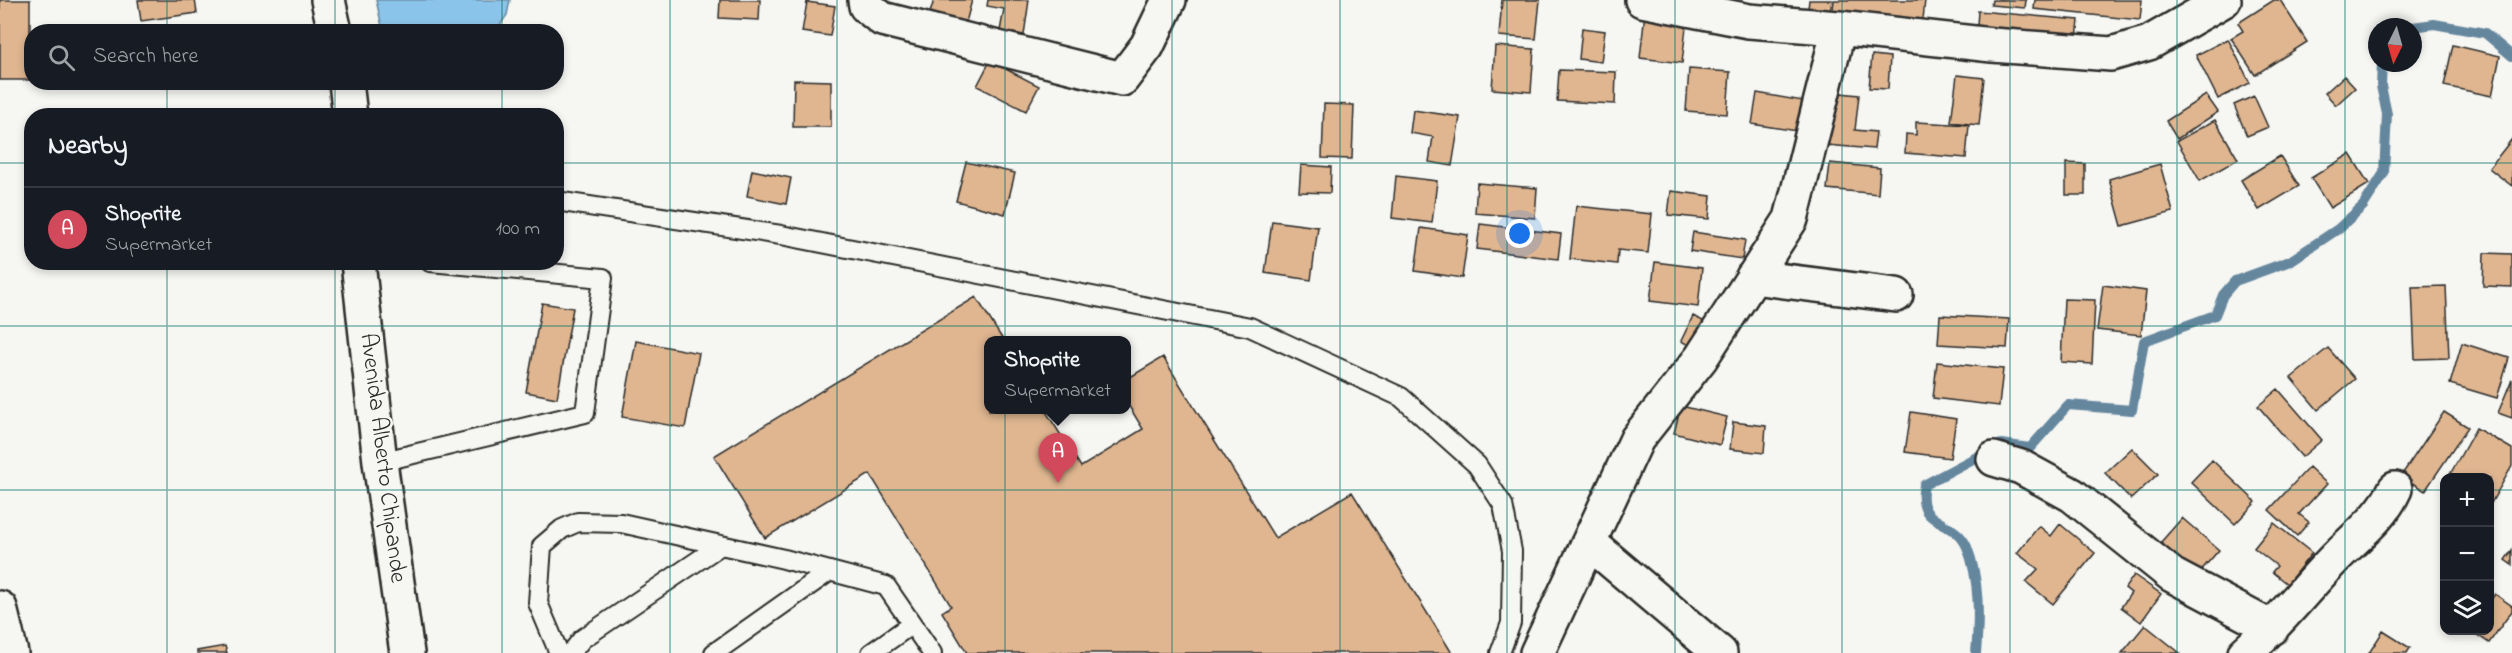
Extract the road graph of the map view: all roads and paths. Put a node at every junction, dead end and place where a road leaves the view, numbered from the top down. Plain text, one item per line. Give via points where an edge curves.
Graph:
1 (328, 0) edge
2 (865, 0) edge
3 (1169, 0) edge
4 (1642, 0) edge
5 (2224, 0) edge
6 (333, 24) edge
7 (1839, 28) junction
8 (347, 90) edge
9 (349, 108) edge
10 (564, 202) edge
11 (359, 270) edge
12 (516, 270) edge
13 (1753, 277) junction
14 (1896, 295) dead end
15 (1994, 459) dead end
16 (380, 462) junction
17 (2395, 489) dead end
18 (1590, 543) junction
19 (721, 544) junction
20 (830, 571) junction
21 (0, 608) edge
22 (912, 624) junction
23 (2272, 628) junction
24 (11, 653) edge
25 (407, 653) edge
26 (560, 653) edge
27 (571, 653) edge
28 (714, 653) edge
29 (871, 653) edge
30 (932, 653) edge
31 (1500, 653) edge
32 (1537, 653) edge
33 (1720, 653) edge
34 (2245, 653) edge

1 - 6 street
2 - 3 street via 882,19 1122,79 1147,46
4 - 7 street via 1749,21
5 - 7 street via 2150,43 2111,54
7 - 13 street via 1791,219
8 - 9 street
10 - 31 lane via 781,235 1250,327 1401,397 1477,465 1503,505 1512,551 1511,623
11 - 16 street, Avenida Alberto Chipande
12 - 16 lane via 603,278 585,413
13 - 14 street
13 - 18 street via 1701,358 1637,439
15 - 23 street via 2021,467 2072,495 2172,575
16 - 25 street, Avenida Alberto Chipande
17 - 23 street via 2389,503
18 - 32 street
18 - 33 street
19 - 20 lane
19 - 26 lane via 621,523 578,522 562,529 542,546 538,603
19 - 27 lane via 582,639
20 - 22 lane via 886,586
20 - 28 lane
21 - 24 street
22 - 29 lane
22 - 30 lane
23 - 34 street

